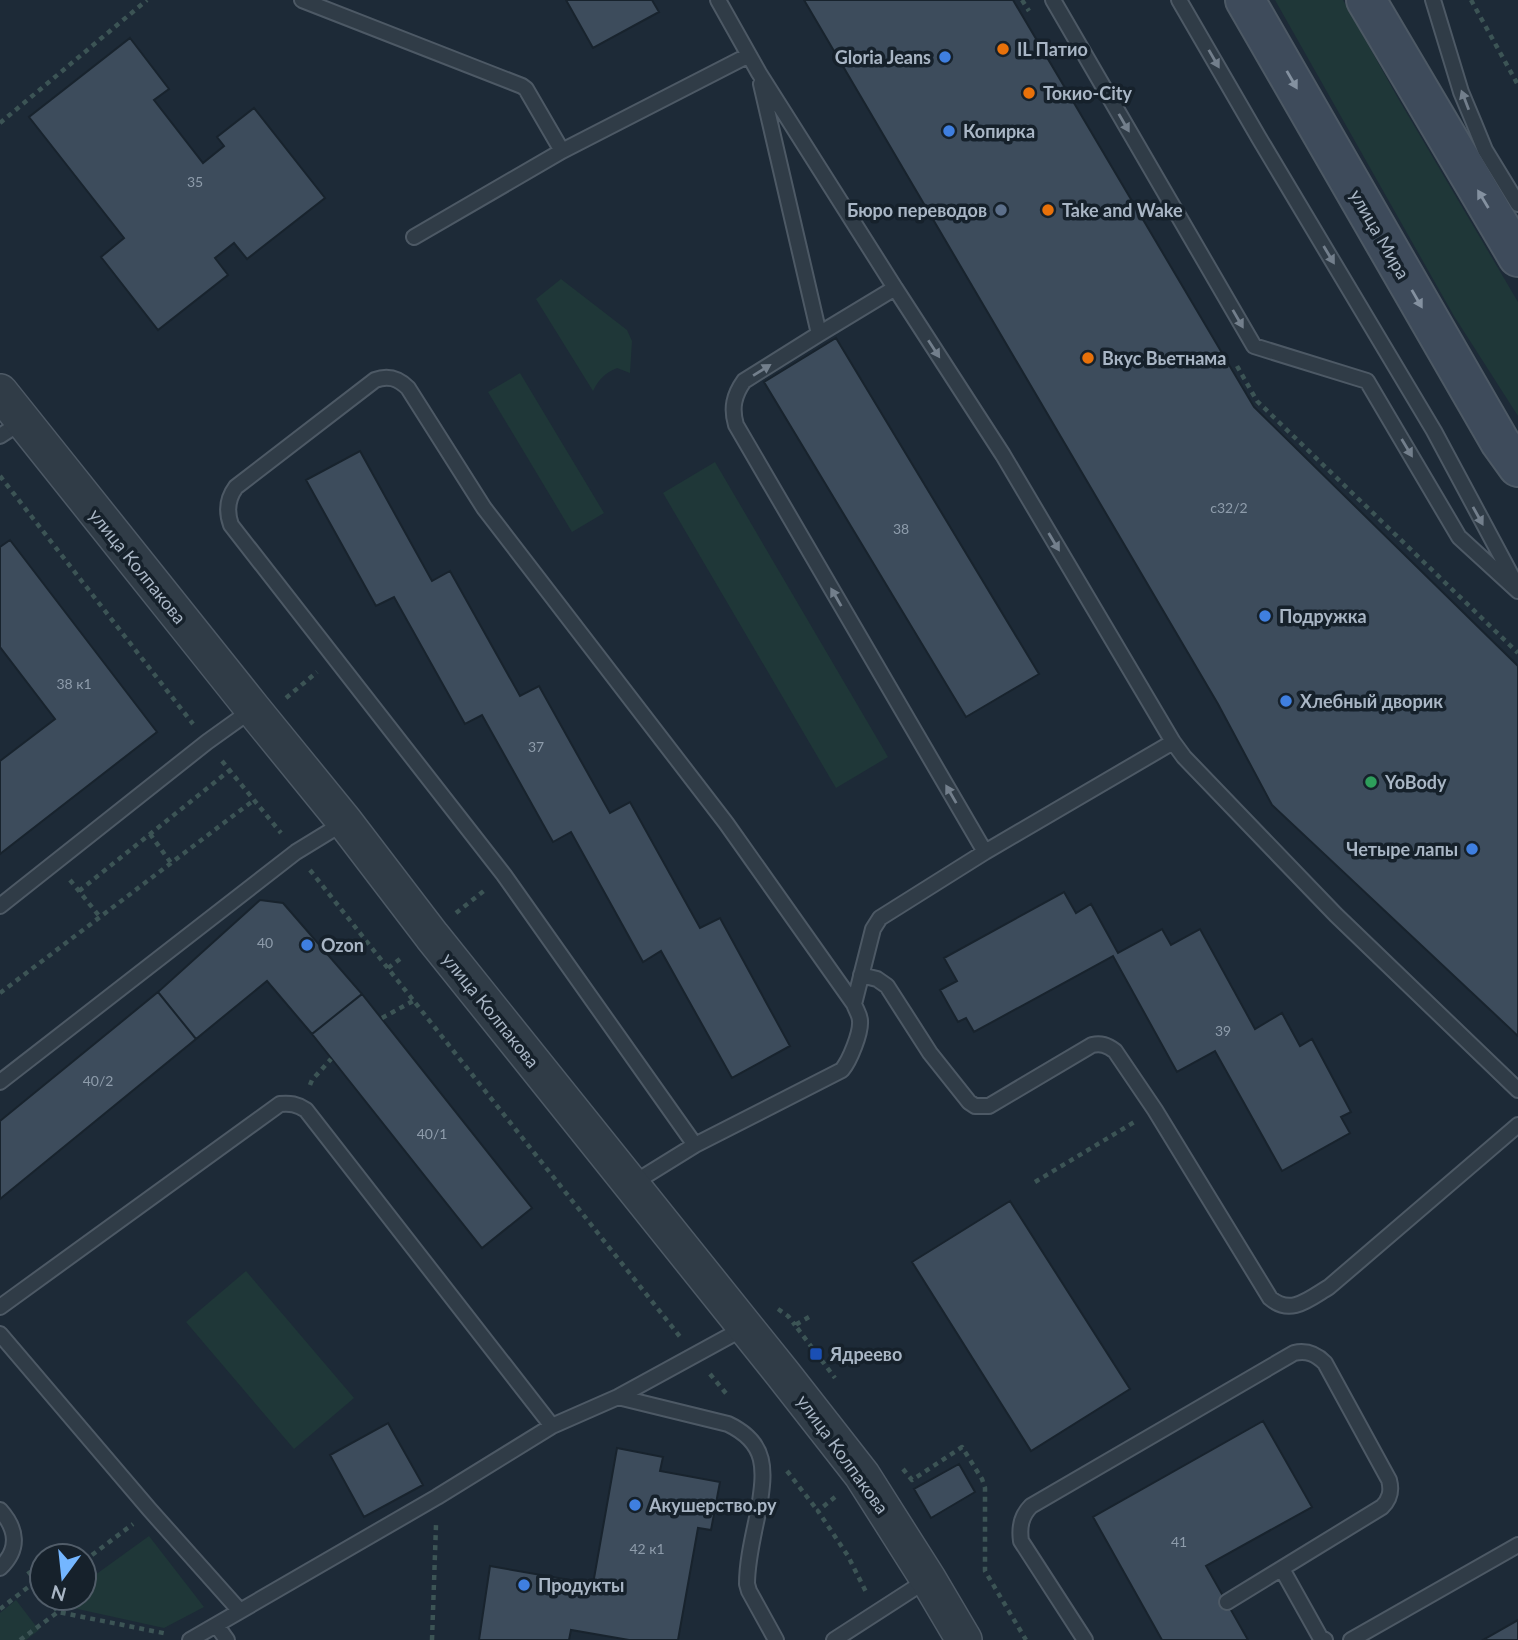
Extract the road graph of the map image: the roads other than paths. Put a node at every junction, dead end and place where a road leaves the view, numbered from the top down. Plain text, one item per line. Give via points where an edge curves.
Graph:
1 (302, 0) edge
2 (719, 0) edge
3 (1053, 0) edge
4 (1180, 0) edge
5 (1245, 0) edge
6 (1366, 0) edge
7 (1433, 0) edge
8 (749, 55) junction
9 (759, 73) junction
10 (562, 151) junction
11 (1518, 204) edge
12 (414, 237) dead end
13 (1518, 257) edge
14 (895, 288) junction
15 (819, 334) junction
16 (0, 392) edge
17 (11, 429) edge
18 (1518, 467) edge
19 (1518, 590) edge
20 (267, 706) junction
21 (1173, 742) junction
22 (345, 822) junction
23 (985, 852) junction
24 (0, 906) edge
25 (861, 975) junction
26 (853, 1004) junction
27 (0, 1082) edge
28 (1518, 1090) edge
29 (1518, 1125) edge
30 (695, 1145) junction
31 (631, 1185) junction
32 (0, 1307) edge
33 (746, 1327) junction
34 (0, 1334) edge
35 (618, 1396) junction
36 (552, 1426) junction
37 (0, 1510) edge
38 (1518, 1545) edge
39 (0, 1568) edge
40 (1282, 1569) junction
41 (928, 1579) junction
42 (1227, 1602) dead end
43 (240, 1611) junction
44 (217, 1626) junction
45 (192, 1639) edge
46 (227, 1640) edge
47 (776, 1640) edge
48 (835, 1640) edge
49 (964, 1640) edge
50 (1085, 1640) edge
51 (1325, 1640) edge
52 (1351, 1640) edge

1 - 10 lane via 522,86
2 - 8 lane
3 -> 19 lane via 1254,346 1367,381 1459,537
4 -> 19 lane via 1434,431
5 -> 18 main road, улица Мира
13 -> 6 main road
11 -> 7 lane via 1485,150 1461,92
8 - 9 lane
8 - 10 lane
9 - 14 lane
9 - 15 lane
10 - 12 lane
14 - 15 lane
14 -> 21 lane via 1003,455
23 -> 15 lane via 736,425 733,402 744,381
16 - 17 street, улица Колпакова
17 - 20 street, улица Колпакова
20 - 22 street, улица Колпакова
20 - 24 lane via 207,742
21 - 23 lane
21 - 28 lane via 1336,915
22 - 27 lane via 296,852
22 - 31 street, улица Колпакова
23 - 25 lane via 880,918
25 - 26 lane
25 - 29 lane via 887,986 930,1053 975,1106 989,1105 1092,1045 1101,1043 1115,1051 1270,1298 1284,1307 1305,1302 1329,1287
26 - 30 lane via 859,1032 842,1070
26 - 30 lane via 726,823 484,508 401,381 375,380 236,487 228,505 230,525 504,874
30 - 31 lane
31 - 33 street, улица Колпакова
32 - 36 lane via 279,1104 300,1105
33 - 35 lane
33 - 41 street, улица Колпакова via 862,1475
34 - 43 lane
35 - 36 lane
35 - 47 lane via 728,1424 756,1447 763,1481 747,1584
36 - 43 lane
37 - 39 lane via 12,1525 14,1541 10,1557
38 - 52 lane
40 - 42 lane
40 - 50 lane via 1382,1507 1391,1487 1325,1363 1302,1351 1025,1512 1020,1522 1021,1541
40 - 51 lane
41 - 48 lane
41 - 49 street, улица Колпакова
43 - 44 lane
44 - 45 lane
44 - 46 lane

